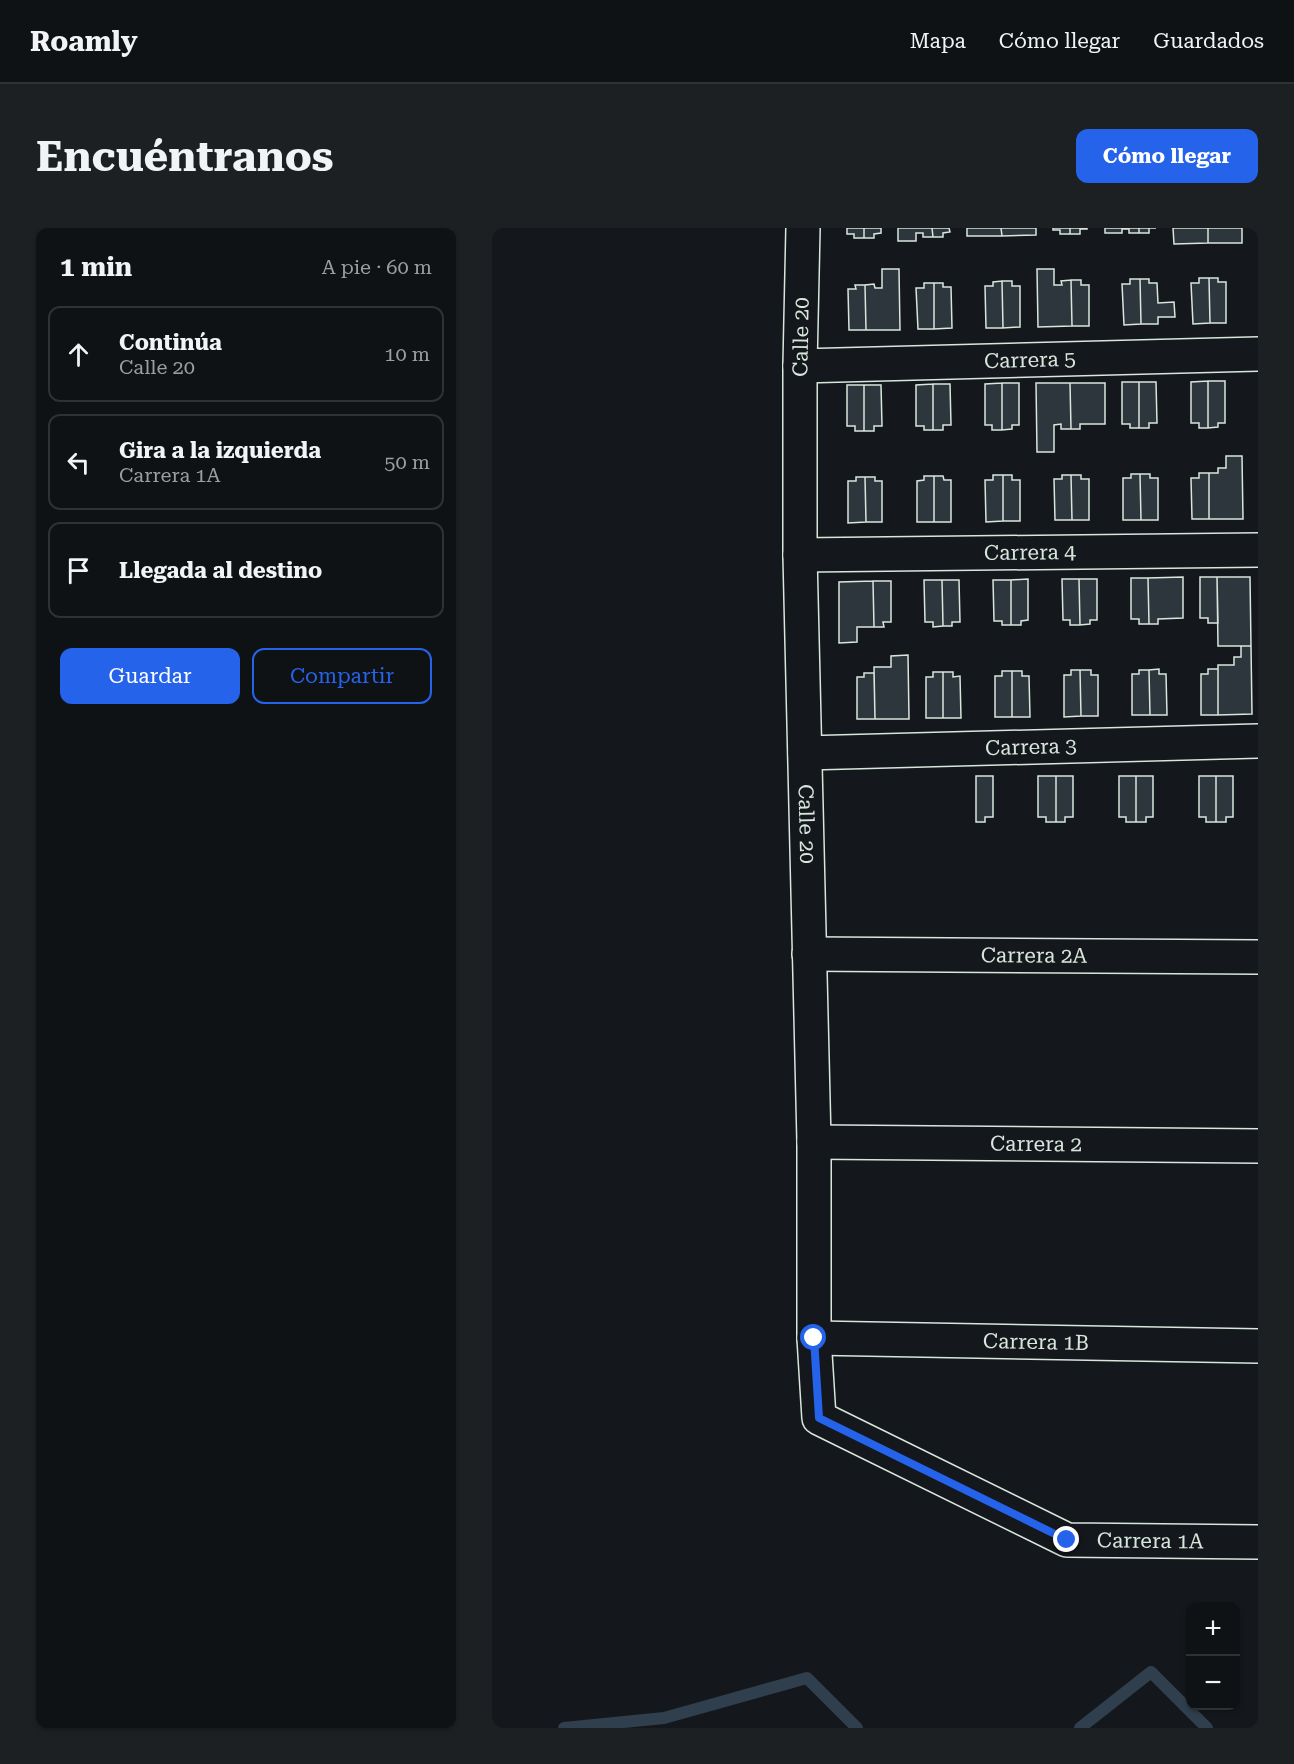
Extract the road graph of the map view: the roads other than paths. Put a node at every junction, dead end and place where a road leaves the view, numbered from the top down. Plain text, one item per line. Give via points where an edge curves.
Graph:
1 (803, 228) edge
2 (1258, 354) edge
3 (800, 366) junction
4 (1258, 550) edge
5 (800, 555) junction
6 (1258, 741) edge
7 (806, 753) junction
8 (808, 954) junction
9 (1258, 957) edge
10 (814, 1142) junction
11 (1258, 1146) edge
12 (814, 1338) junction
13 (1258, 1346) edge
14 (819, 1418) joint
15 (1258, 1542) edge

1 - 3 street, Calle 20
2 - 3 street, Carrera 5
3 - 5 street, Calle 20
4 - 5 street, Carrera 4
5 - 7 street, Calle 20
6 - 7 street, Carrera 3
7 - 8 street, Calle 20
8 - 9 street, Carrera 2A
8 - 10 street, Calle 20
10 - 11 street, Carrera 2
10 - 12 street, Calle 20
12 - 13 street, Carrera 1B
12 - 14 street, Calle 20
14 - 15 street, Carrera 1A via 1067,1540

